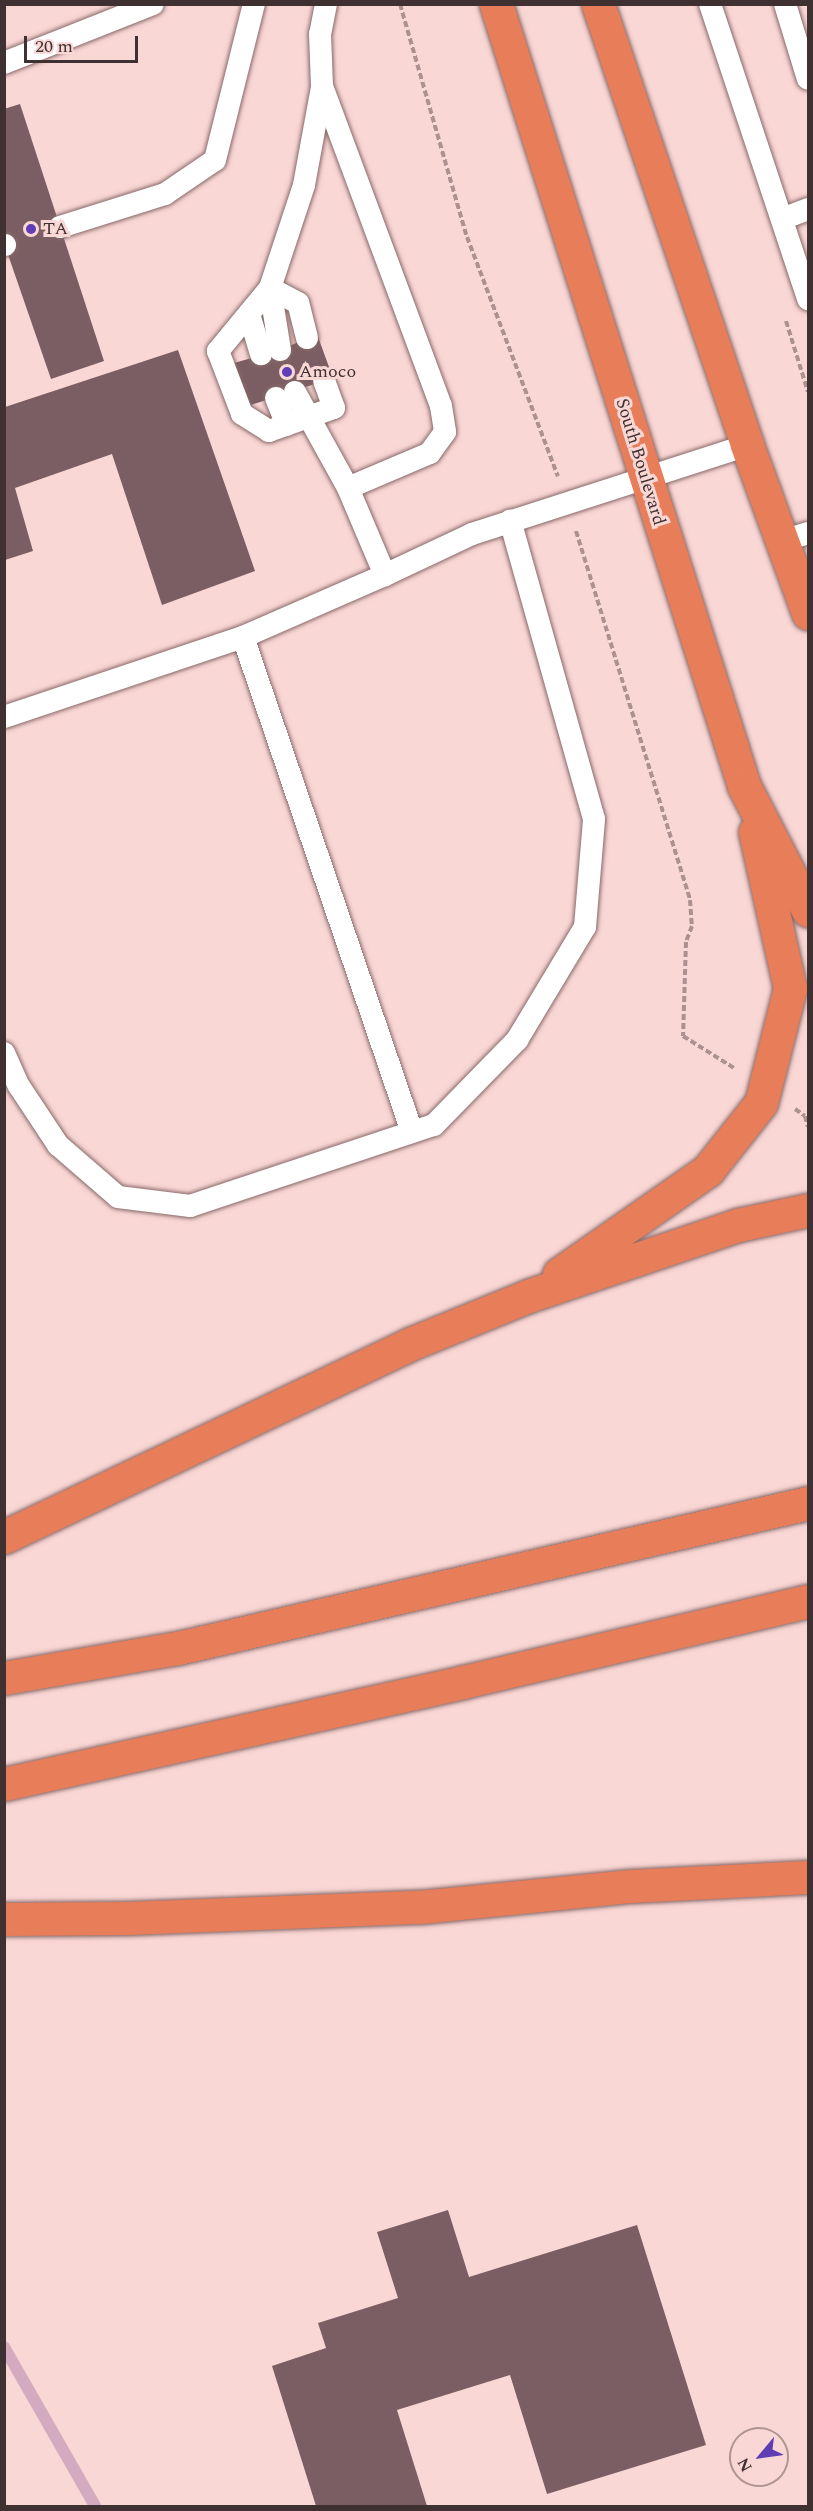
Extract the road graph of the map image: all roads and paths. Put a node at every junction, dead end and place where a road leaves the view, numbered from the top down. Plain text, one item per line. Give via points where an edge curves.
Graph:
1 (153, 4) edge
2 (254, 4) edge
3 (326, 4) edge
4 (400, 4) edge
5 (496, 4) edge
6 (598, 4) edge
7 (710, 4) edge
8 (785, 4) edge
9 (4, 63) edge
10 (808, 79) edge
11 (322, 86) junction
12 (808, 209) edge
13 (782, 219) junction
14 (60, 227) dead end
15 (270, 288) junction
16 (808, 299) edge
17 (249, 314) junction
18 (308, 338) dead end
19 (324, 381) dead end
20 (309, 418) junction
21 (287, 425) junction
22 (747, 445) junction
23 (645, 477) junction
24 (348, 488) junction
25 (567, 502) junction
26 (510, 521) junction
27 (795, 537) edge
28 (385, 575) junction
29 (808, 613) edge
30 (243, 637) junction
31 (4, 717) edge
32 (744, 786) junction
33 (808, 910) edge
34 (4, 1053) edge
35 (765, 1086) junction
36 (808, 1127) edge
37 (412, 1132) junction
38 (808, 1210) edge
39 (528, 1296) junction
40 (808, 1503) edge
41 (4, 1537) edge
42 (808, 1601) edge
43 (4, 1678) edge
44 (4, 1784) edge
45 (808, 1855) edge
46 (808, 1877) edge
47 (631, 1886) junction
48 (4, 1919) edge

1 - 9 lane
2 - 14 lane via 215,160 165,194
3 - 11 lane via 320,34
4 - 25 path via 467,237
5 - 23 highway, South Boulevard
6 - 22 highway
7 - 13 lane
8 - 10 lane
11 - 15 lane via 304,185
11 - 24 lane via 441,406 445,432 430,453
12 - 13 lane
13 - 16 lane
15 - 17 lane
15 - 17 lane via 270,352
15 - 18 lane via 298,303
17 - 21 lane via 218,351 242,414 269,431
19 - 20 lane via 334,408
20 - 21 lane
20 - 21 lane via 285,395
20 - 24 lane
22 - 23 lane
22 - 27 highway
23 - 25 lane
23 - 32 highway, South Boulevard
24 - 28 lane
25 - 26 lane
25 - 35 path via 690,900 692,926 687,942 683,1036
26 - 28 lane via 472,534
26 - 37 lane via 594,819 585,927 517,1040 434,1125
27 - 29 highway
28 - 30 lane
30 - 31 lane
30 - 37 lane
32 - 33 highway, South Boulevard
32 - 35 highway via 790,988
34 - 37 lane via 19,1086 58,1145 118,1197 190,1206
35 - 36 path via 805,1116
35 - 39 highway via 761,1103 708,1170
38 - 39 highway via 738,1225
39 - 41 highway via 410,1344
40 - 43 highway via 178,1648
42 - 44 highway via 463,1683
45 - 47 highway
46 - 47 highway
47 - 48 highway via 420,1907

